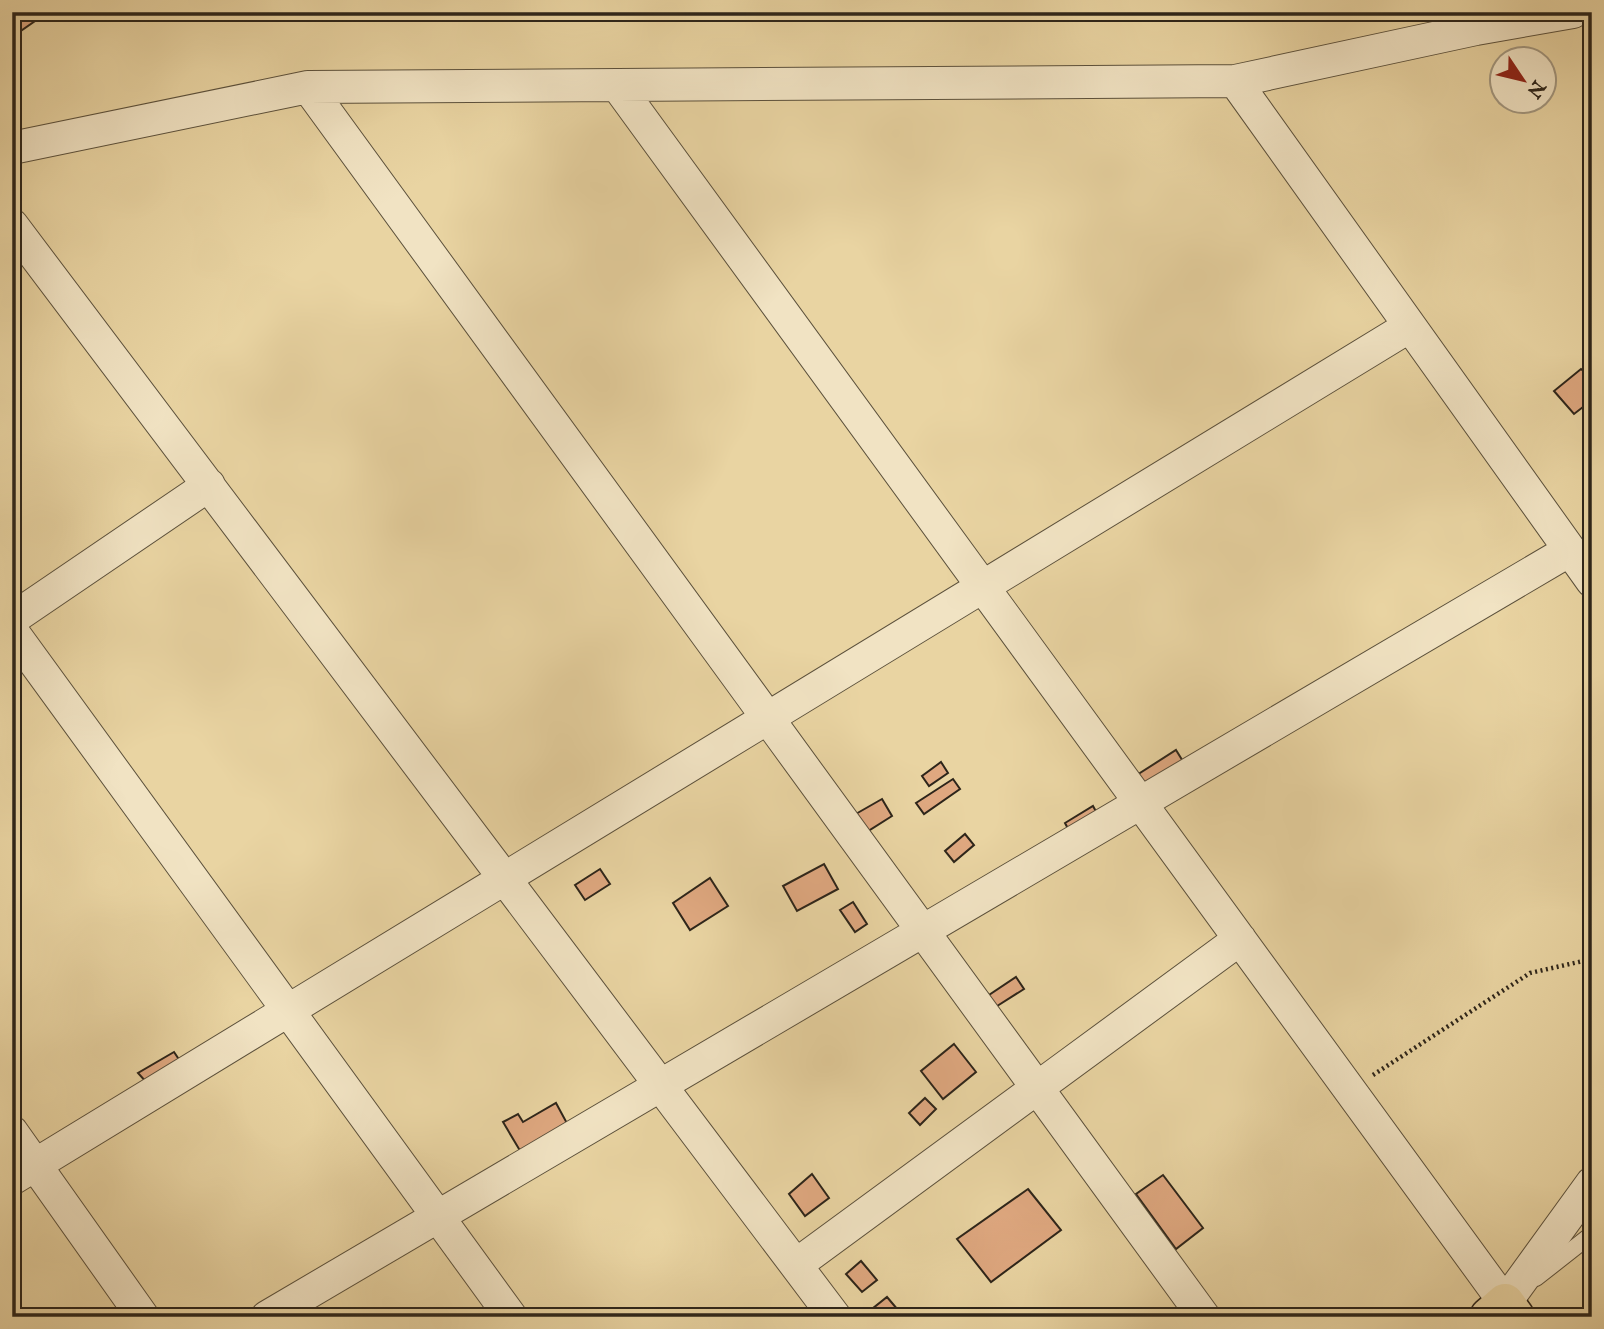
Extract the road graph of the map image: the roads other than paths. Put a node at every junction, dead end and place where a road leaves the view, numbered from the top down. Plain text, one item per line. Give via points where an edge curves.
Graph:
1 (1573, 12) edge
2 (1235, 81) junction
3 (617, 85) junction
4 (308, 87) junction
5 (12, 148) edge
6 (12, 225) edge
7 (1410, 326) junction
8 (209, 485) junction
9 (1570, 550) junction
10 (1592, 581) edge
11 (983, 586) junction
12 (12, 619) edge
13 (12, 631) edge
14 (768, 718) junction
15 (1140, 803) junction
16 (506, 880) junction
17 (922, 931) junction
18 (1240, 939) junction
19 (289, 1010) junction
20 (660, 1086) junction
21 (1037, 1088) junction
22 (12, 1132) edge
23 (24, 1172) edge
24 (1592, 1183) edge
25 (438, 1217) junction
26 (1592, 1234) edge
27 (796, 1265) junction
28 (1503, 1312) edge
29 (143, 1317) edge
30 (267, 1317) edge
31 (511, 1317) edge
32 (835, 1317) edge
33 (1204, 1317) edge

1 - 2 street
2 - 3 street
2 - 7 street
3 - 4 street
3 - 11 street
4 - 5 street
4 - 14 street
6 - 8 street
7 - 9 street
7 - 11 street
8 - 12 street
8 - 16 street
9 - 10 street
9 - 15 street
11 - 14 street
11 - 15 street
13 - 19 street
14 - 16 street
14 - 17 street
15 - 17 street
15 - 18 street
16 - 19 street
16 - 20 street
17 - 20 street
17 - 21 street
18 - 21 street
18 - 28 street
19 - 23 street
19 - 25 street
20 - 25 street
20 - 27 street
21 - 27 street
21 - 33 street
22 - 23 street
23 - 29 street
24 - 28 street
25 - 30 street
25 - 31 street
26 - 28 lane
27 - 32 street

